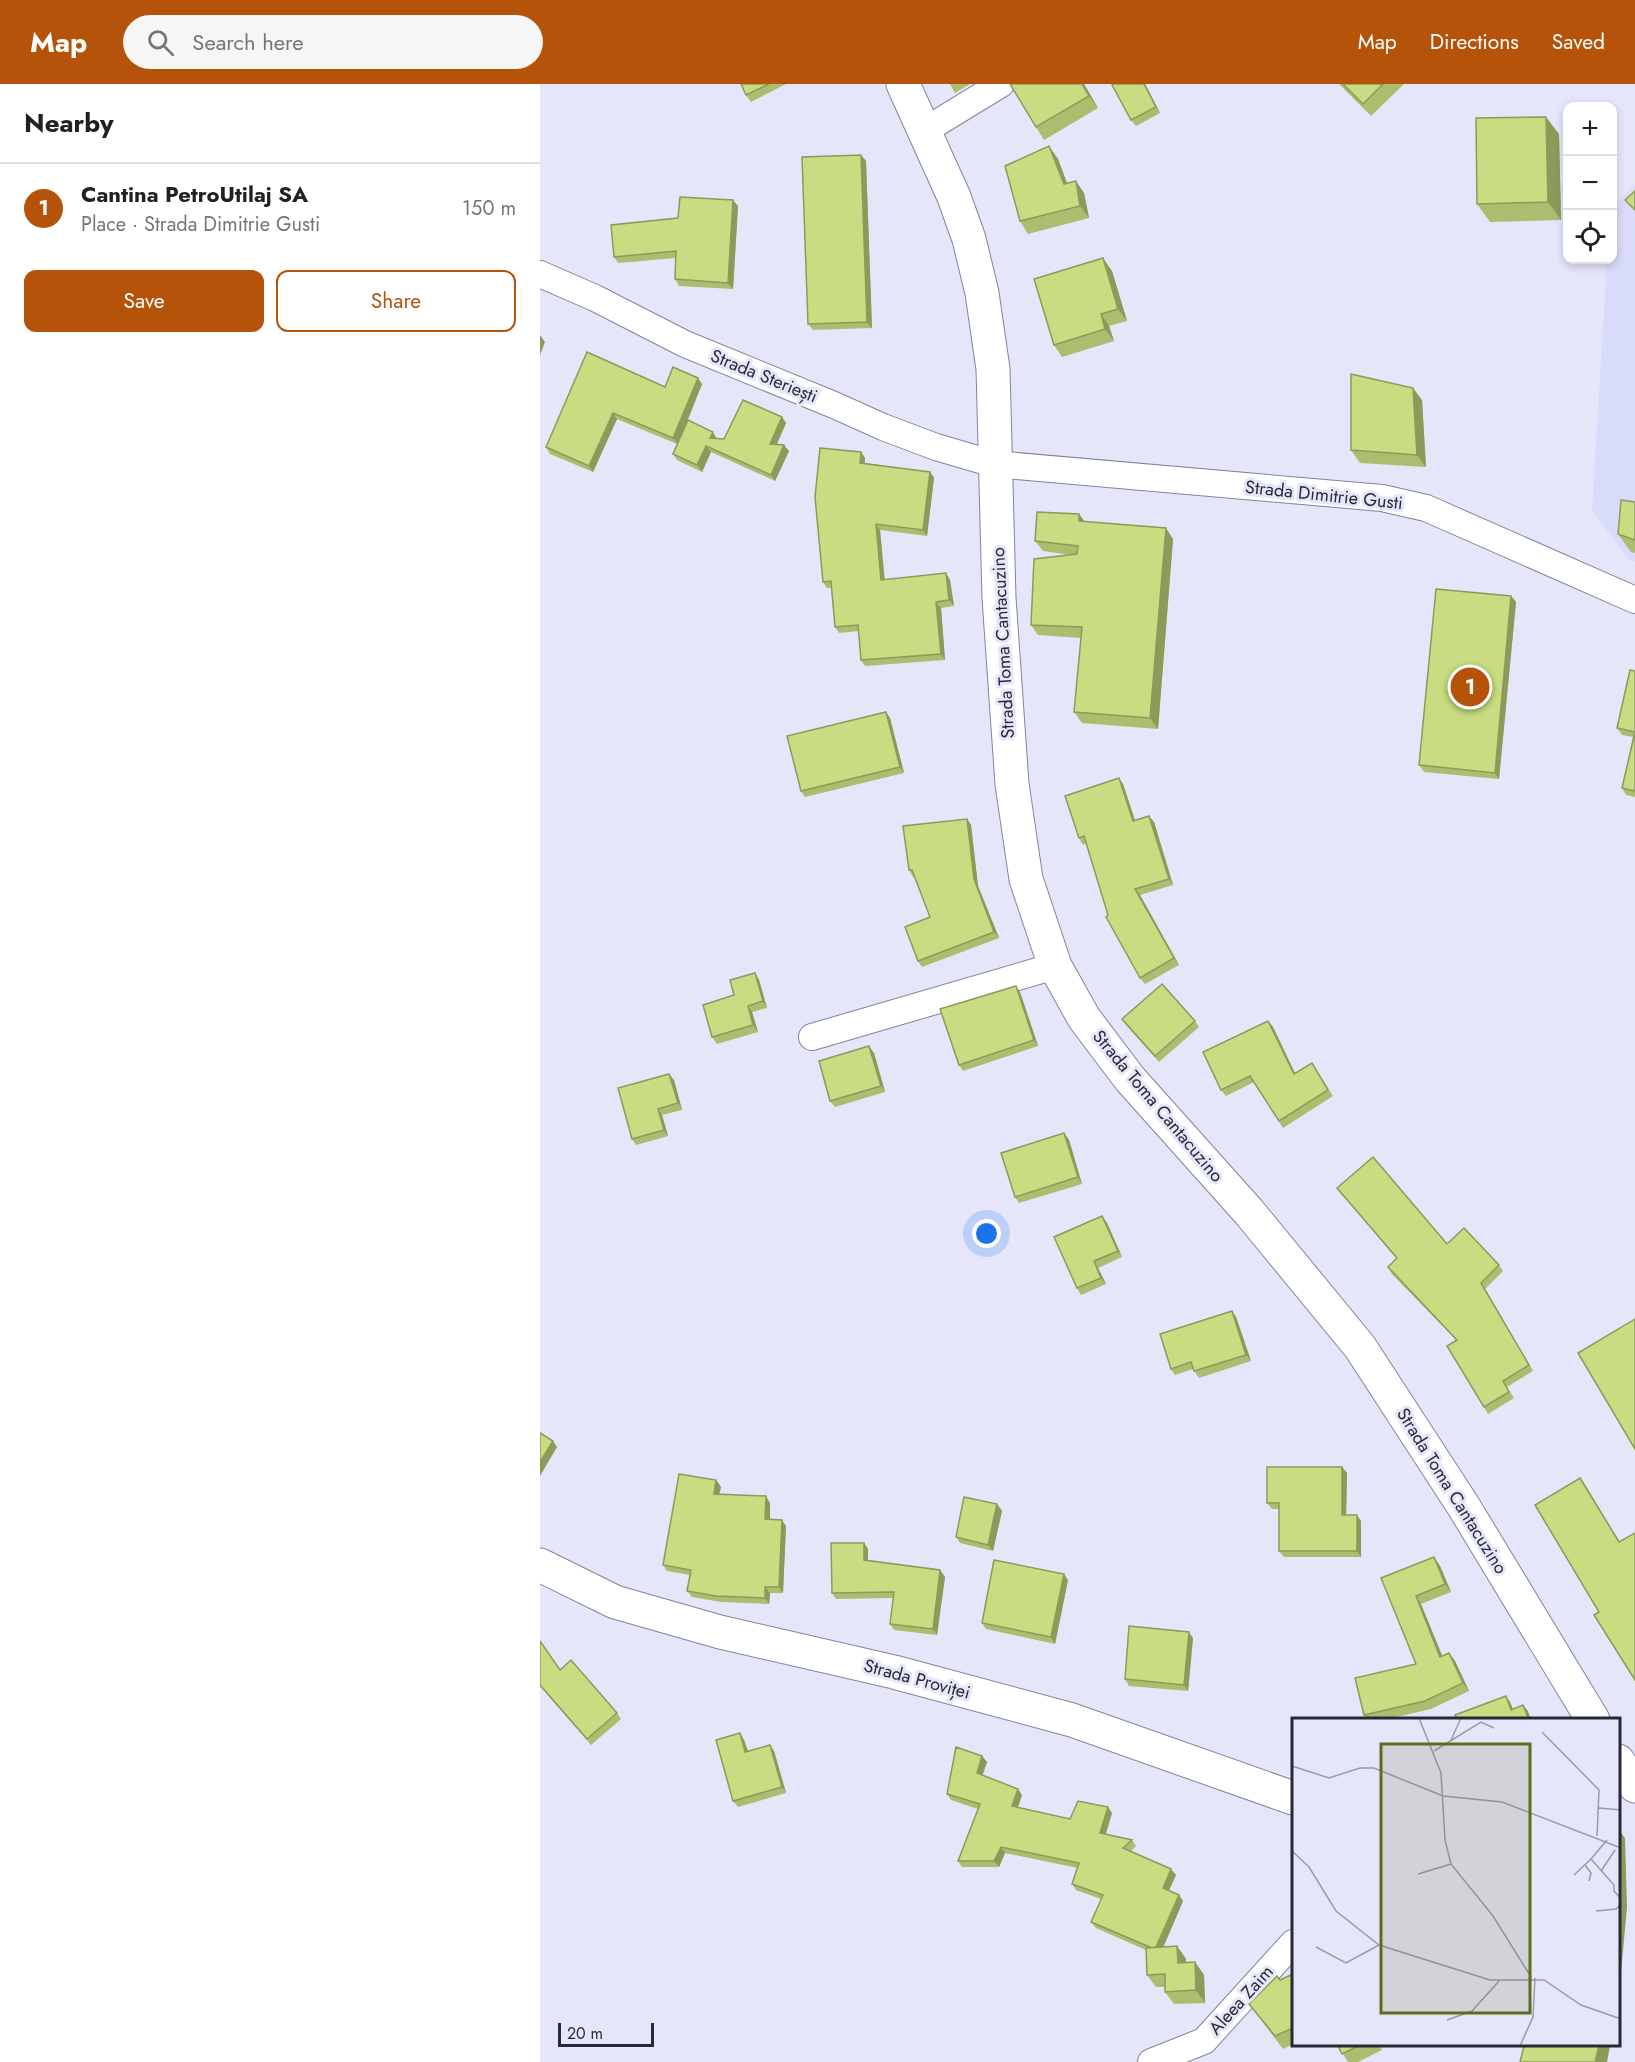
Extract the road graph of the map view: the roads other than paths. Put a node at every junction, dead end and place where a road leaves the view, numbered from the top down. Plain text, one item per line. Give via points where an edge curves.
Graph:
1 (903, 84) edge
2 (1001, 84) edge
3 (924, 131) junction
4 (540, 274) edge
5 (994, 464) junction
6 (1635, 600) edge
7 (1055, 966) junction
8 (812, 1036) dead end
9 (540, 1565) edge
10 (1592, 1718) edge
11 (1620, 1764) edge
12 (1635, 1786) edge
13 (1635, 1795) edge
14 (1620, 1796) edge
15 (1292, 1798) edge
16 (1292, 1944) edge
17 (1151, 2062) edge

1 - 3 street, Strada Toma Cantacuzino
2 - 3 street
3 - 5 street, Strada Toma Cantacuzino via 954,197 982,293 993,369
4 - 5 street, Strada Steriești via 685,344 884,427
5 - 6 street, Strada Dimitrie Gusti via 1382,498 1426,508
5 - 7 street, Strada Toma Cantacuzino via 1012,784 1026,879
7 - 8 street
7 - 10 street, Strada Toma Cantacuzino via 1084,1018 1130,1079 1249,1212 1360,1347 1464,1507
9 - 15 street, Strada Proviței via 615,1602 1072,1720
11 - 12 street
13 - 14 street
16 - 17 street, Aleea Zaim via 1204,2041

